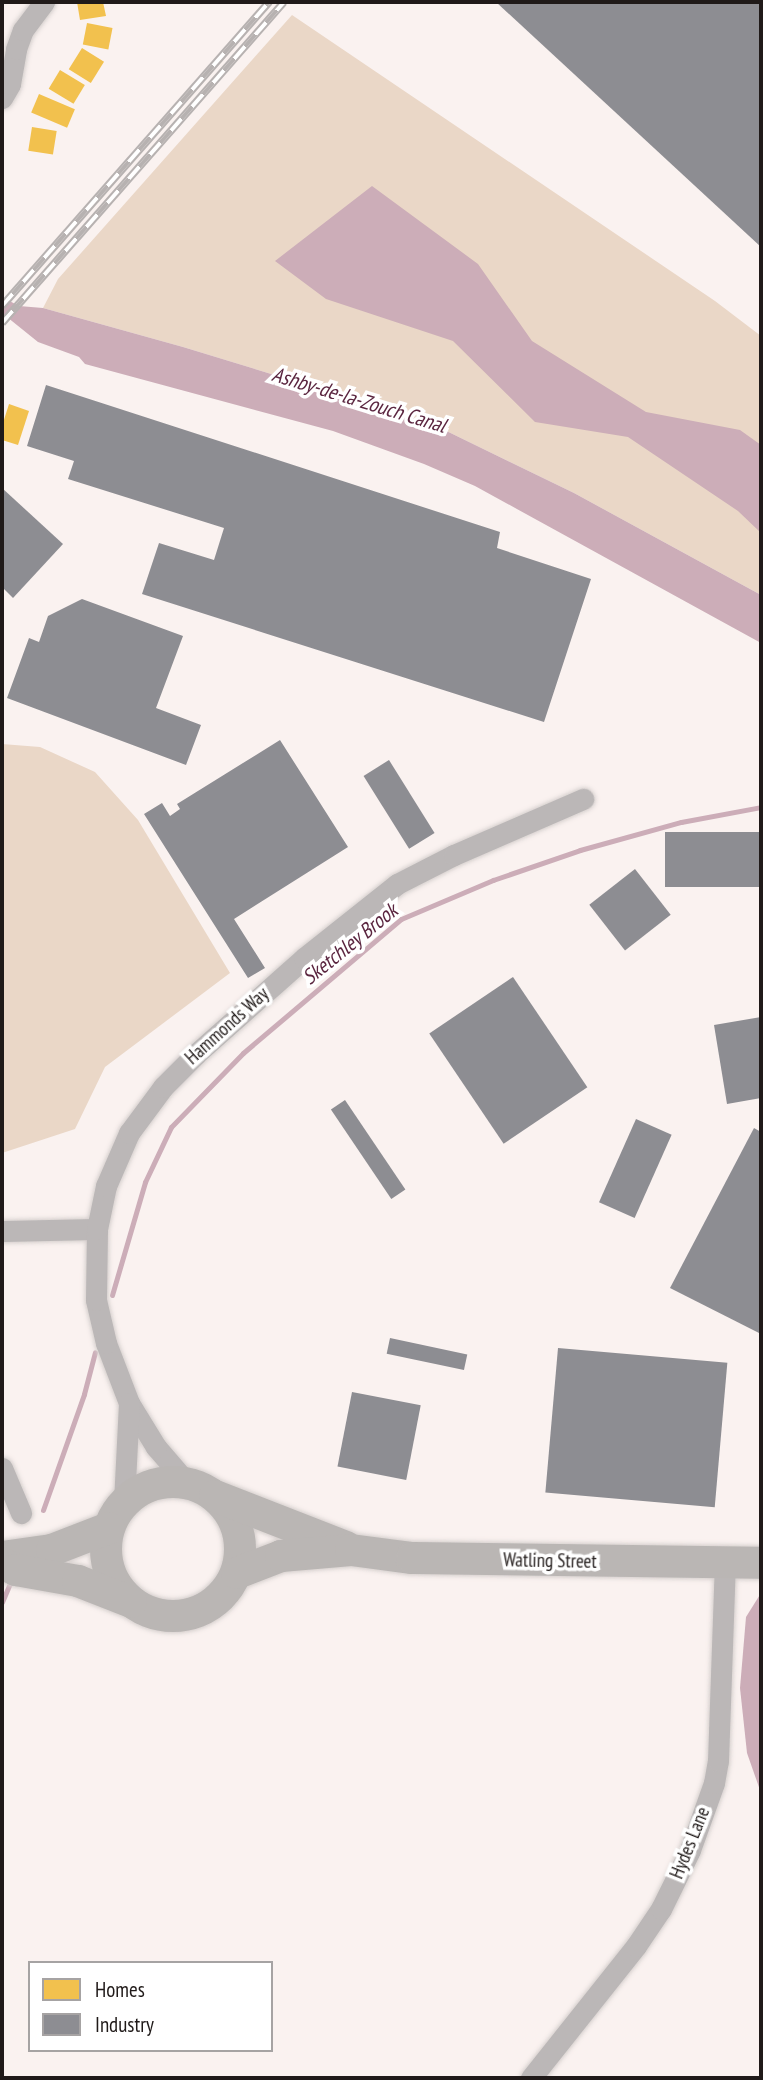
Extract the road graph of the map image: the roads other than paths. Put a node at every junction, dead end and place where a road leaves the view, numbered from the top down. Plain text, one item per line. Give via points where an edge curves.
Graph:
1 (44, 2) edge
2 (2, 98) edge
3 (583, 799) dead end
4 (97, 1230) junction
5 (2, 1231) edge
6 (130, 1403) junction
7 (2, 1468) edge
8 (201, 1489) junction
9 (21, 1513) dead end
10 (117, 1515) junction
11 (351, 1550) junction
12 (2, 1557) edge
13 (2, 1563) edge
14 (745, 1563) edge
15 (237, 1573) junction
16 (131, 1602) junction
17 (531, 2078) edge

1 - 2 street via 23,30 10,84
3 - 4 street, Hammonds Way via 400,882 258,997 163,1087 129,1133 106,1186
4 - 5 street
4 - 6 street, Hammonds Way via 96,1300 106,1343
6 - 8 street, Hammonds Way via 156,1447
6 - 10 street, Hammonds Way
7 - 9 street
8 - 10 highway via 165,1482 143,1489
8 - 11 highway, Watling Street
8 - 15 highway via 229,1511 238,1530
10 - 12 highway via 52,1550
10 - 16 highway via 105,1548 108,1569
11 - 14 highway, Watling Street via 412,1558
11 - 15 highway, Watling Street via 281,1556
13 - 16 highway via 16,1570 78,1581
14 - 17 street, Hydes Lane via 714,1783 690,1850 661,1909 636,1946
15 - 16 highway via 213,1604 195,1613 160,1616

